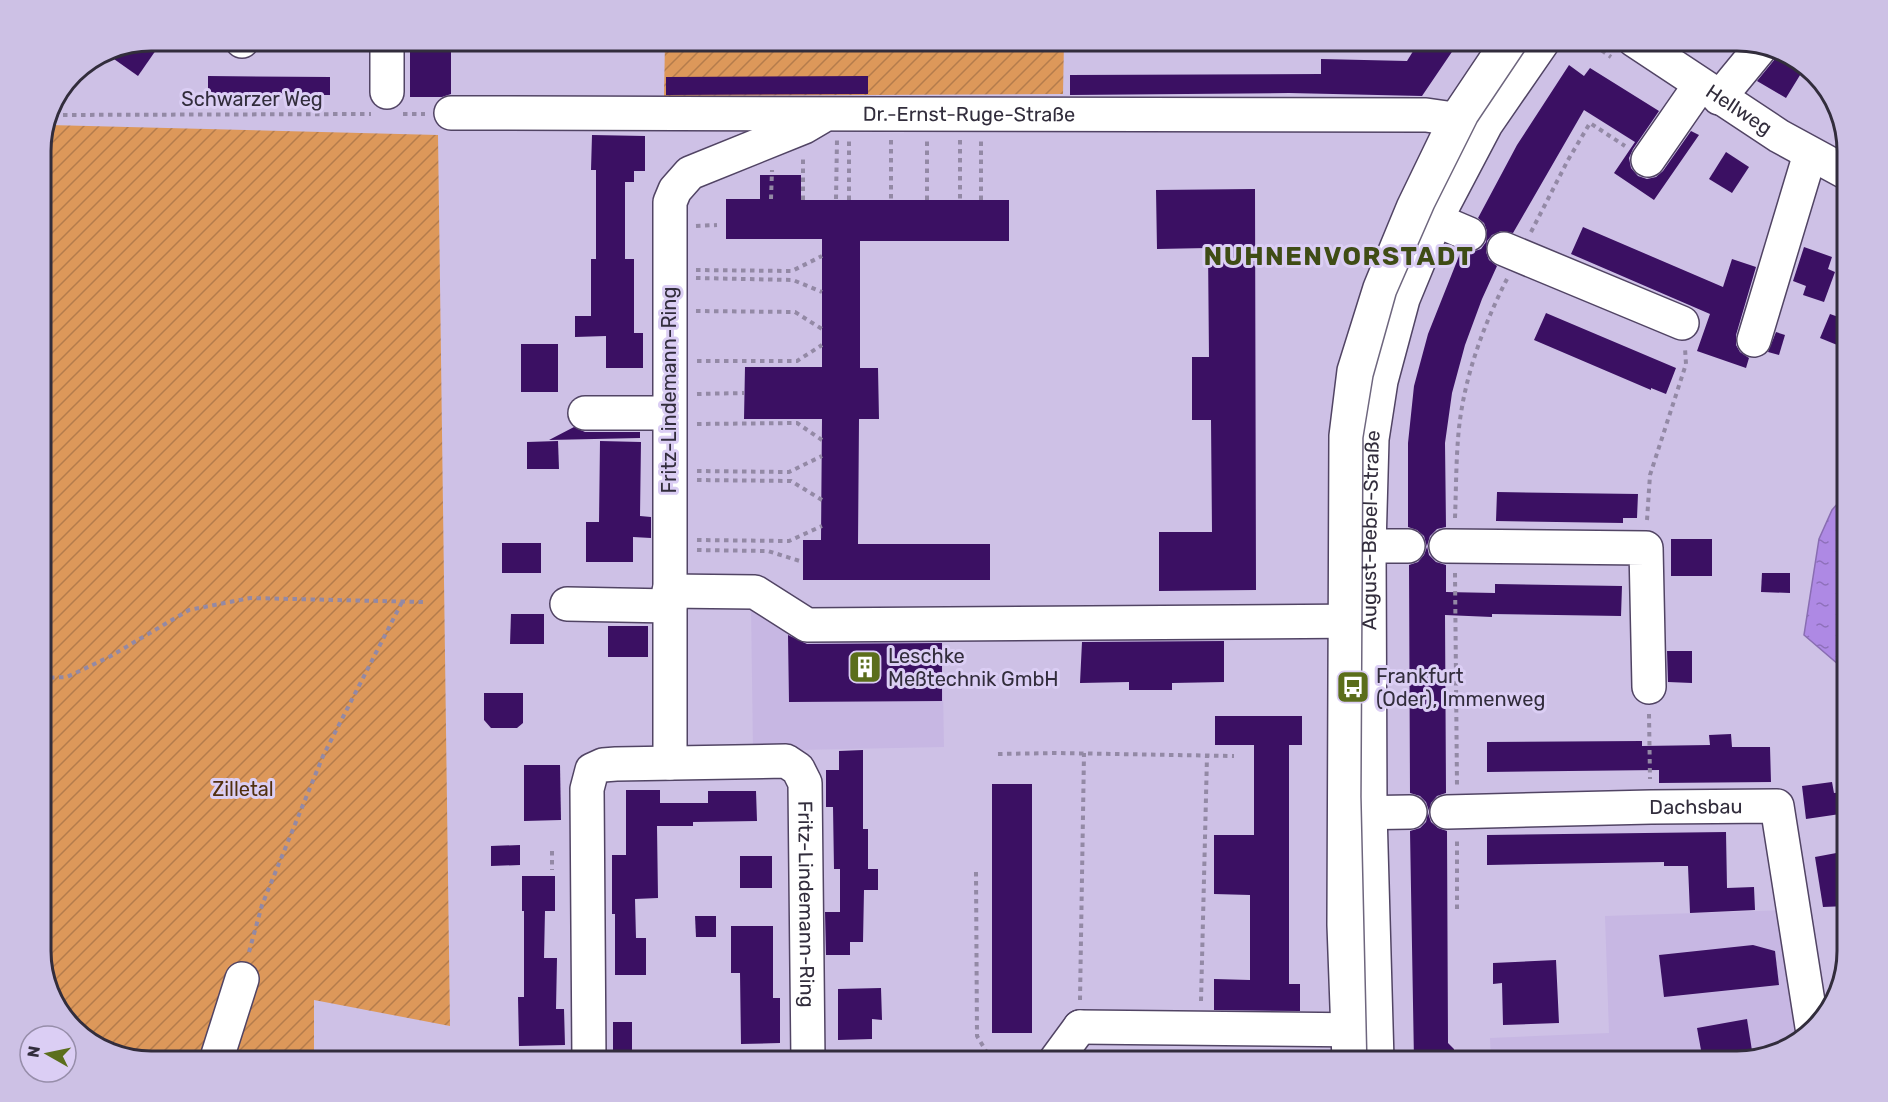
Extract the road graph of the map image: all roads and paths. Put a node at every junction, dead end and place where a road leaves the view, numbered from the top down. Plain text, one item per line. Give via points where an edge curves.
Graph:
1 (387, 51) edge
2 (1504, 51) edge
3 (1534, 51) edge
4 (1650, 51) edge
5 (1755, 53) edge
6 (1710, 92) junction
7 (387, 107) junction
8 (451, 113) joint
9 (891, 113) junction
10 (927, 113) junction
11 (971, 113) junction
12 (58, 115) edge
13 (829, 116) junction
14 (1471, 122) junction
15 (1810, 154) junction
16 (1648, 160) joint
17 (1837, 168) edge
18 (803, 200) dead end
19 (836, 200) dead end
20 (849, 200) dead end
21 (891, 200) dead end
22 (927, 200) dead end
23 (960, 200) dead end
24 (981, 200) dead end
25 (1424, 214) junction
26 (1469, 234) dead end
27 (1511, 253) junction
28 (822, 256) dead end
29 (669, 274) junction
30 (822, 292) dead end
31 (669, 311) junction
32 (1682, 323) joint
33 (822, 329) dead end
34 (1754, 340) dead end
35 (822, 345) dead end
36 (669, 361) junction
37 (744, 393) dead end
38 (669, 411) junction
39 (585, 413) dead end
40 (822, 440) dead end
41 (822, 456) dead end
42 (669, 475) junction
43 (822, 500) dead end
44 (822, 526) dead end
45 (669, 544) junction
46 (1357, 546) junction
47 (1408, 546) dead end
48 (1450, 546) junction
49 (1646, 548) junction
50 (803, 562) dead end
51 (669, 598) junction
52 (402, 602) junction
53 (423, 602) dead end
54 (567, 604) dead end
55 (1357, 621) junction
56 (51, 678) edge
57 (1649, 687) joint
58 (1084, 753) junction
59 (998, 754) dead end
60 (1207, 756) junction
61 (1234, 756) dead end
62 (670, 763) junction
63 (1651, 807) junction
64 (1410, 812) dead end
65 (1452, 812) junction
66 (1358, 813) junction
67 (552, 851) dead end
68 (552, 870) dead end
69 (976, 872) dead end
70 (1457, 909) dead end
71 (242, 980) joint
72 (1811, 1019) edge
73 (1080, 1027) junction
74 (1201, 1028) junction
75 (1363, 1046) edge
76 (219, 1051) edge
77 (589, 1051) edge
78 (808, 1051) edge
79 (986, 1051) edge
80 (1063, 1051) edge
81 (1080, 1051) edge

1 - 7 street
2 - 14 street, August-Bebel-Straße
3 - 14 street, August-Bebel-Straße
4 - 6 street, Hellweg
5 - 6 street
6 - 15 street, Hellweg
6 - 16 street
7 - 8 path, Schwarzer Weg
7 - 12 path, Schwarzer Weg
8 - 13 street, Dr.-Ernst-Ruge-Straße
9 - 10 street, Dr.-Ernst-Ruge-Straße
9 - 13 street, Dr.-Ernst-Ruge-Straße
9 - 21 path
10 - 11 street, Dr.-Ernst-Ruge-Straße
10 - 22 path
11 - 14 street, Dr.-Ernst-Ruge-Straße via 1426,115
11 - 23 path
11 - 24 path
13 - 18 path
13 - 19 path
13 - 20 path
13 - 29 street, Fritz-Lindemann-Ring via 690,173 670,202
14 - 25 street, August-Bebel-Straße
15 - 17 street, Hellweg
15 - 34 street
16 - 27 path via 1590,123
25 - 26 street
25 - 46 street, August-Bebel-Straße via 1382,381
27 - 32 street
27 - 48 path via 1470,369 1458,437
28 - 29 path via 792,271
29 - 30 path via 793,280
29 - 31 street, Fritz-Lindemann-Ring
31 - 33 path via 795,312
31 - 36 street, Fritz-Lindemann-Ring
32 - 49 path via 1686,364 1650,475
35 - 36 path via 797,361
36 - 38 street, Fritz-Lindemann-Ring
37 - 38 path
38 - 39 street
38 - 40 path via 797,423
38 - 42 street, Fritz-Lindemann-Ring
41 - 42 path via 789,472
42 - 43 path via 791,481
42 - 45 street, Fritz-Lindemann-Ring
44 - 45 path via 789,541
45 - 50 path via 768,551
45 - 51 street, Fritz-Lindemann-Ring
46 - 47 street
46 - 55 street, August-Bebel-Straße
48 - 49 street
48 - 65 path
49 - 57 street
51 - 54 street
51 - 55 street via 755,592 807,625
51 - 62 street, Fritz-Lindemann-Ring
52 - 53 path
52 - 56 path via 250,598 189,610 109,657 67,677
52 - 71 path via 323,756 262,905
55 - 66 street, August-Bebel-Straße
57 - 63 path, Dachsbau
58 - 59 path
58 - 60 path
58 - 73 path
60 - 61 path
60 - 74 path
62 - 77 street, Fritz-Lindemann-Ring via 603,765 592,770 587,789
62 - 78 street, Fritz-Lindemann-Ring via 786,761 798,769 805,783
63 - 65 street
63 - 72 street, Dachsbau via 1777,806
64 - 66 street
65 - 70 path
66 - 75 street, August-Bebel-Straße
67 - 68 path
69 - 79 path via 977,1036
71 - 76 street
73 - 74 street
73 - 80 street
73 - 81 street
74 - 75 street

